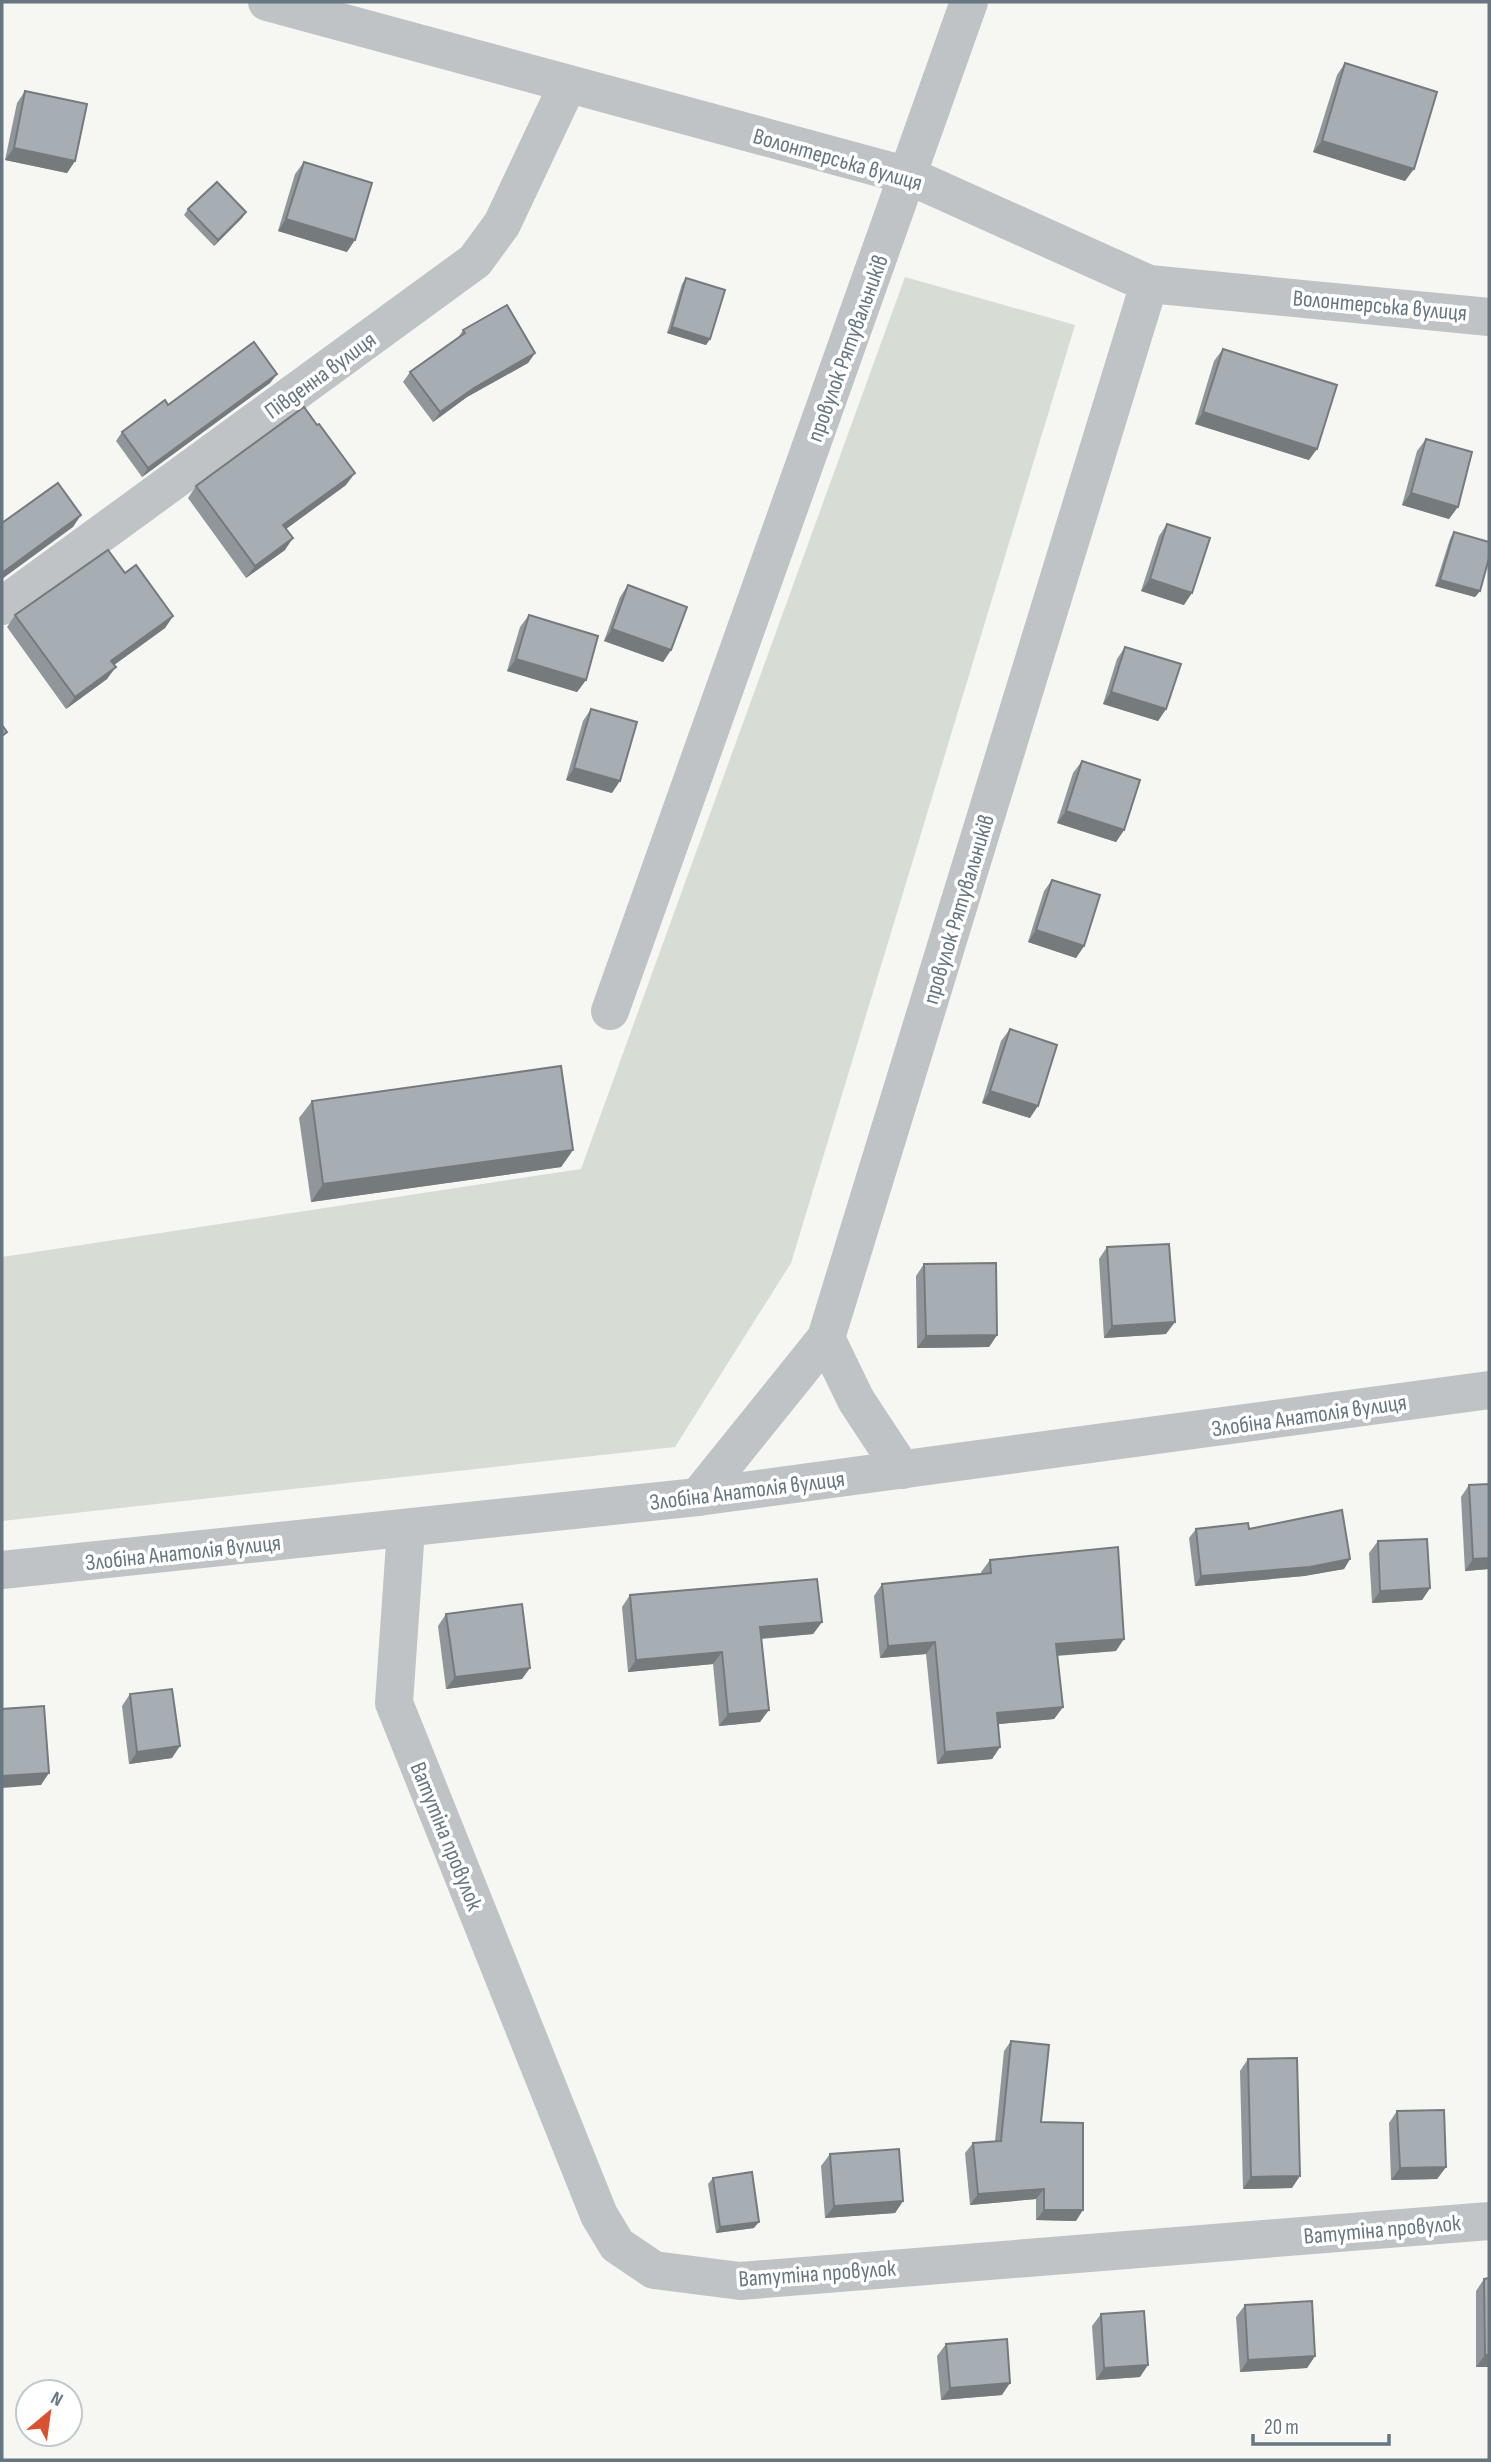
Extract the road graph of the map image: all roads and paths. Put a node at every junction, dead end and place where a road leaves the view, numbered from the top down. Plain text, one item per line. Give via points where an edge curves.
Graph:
1 (267, 2) edge
2 (969, 2) edge
3 (568, 84) junction
4 (909, 176) junction
5 (1149, 285) junction
6 (1489, 317) edge
7 (2, 606) edge
8 (610, 1011) dead end
9 (826, 1338) junction
10 (1489, 1390) edge
11 (902, 1470) junction
12 (698, 1497) junction
13 (406, 1529) junction
14 (2, 1570) edge
15 (1489, 2221) edge

1 - 3 street, Волонтерська вулиця
2 - 4 street, провулок Рятувальників
3 - 4 street, Волонтерська вулиця
3 - 7 street, Південна вулиця via 502,224 475,261
4 - 5 street, Волонтерська вулиця
4 - 8 street, провулок Рятувальників
5 - 6 street, Волонтерська вулиця
5 - 9 street, провулок Рятувальників
9 - 11 street via 856,1400
9 - 12 street, провулок Рятувальників
10 - 11 street, Злобіна Анатолія вулиця
11 - 12 street, Злобіна Анатолія вулиця
12 - 13 street, Злобіна Анатолія вулиця
13 - 14 street, Злобіна Анатолія вулиця
13 - 15 street, Ватутіна провулок via 394,1703 599,2216 617,2245 654,2270 740,2281

